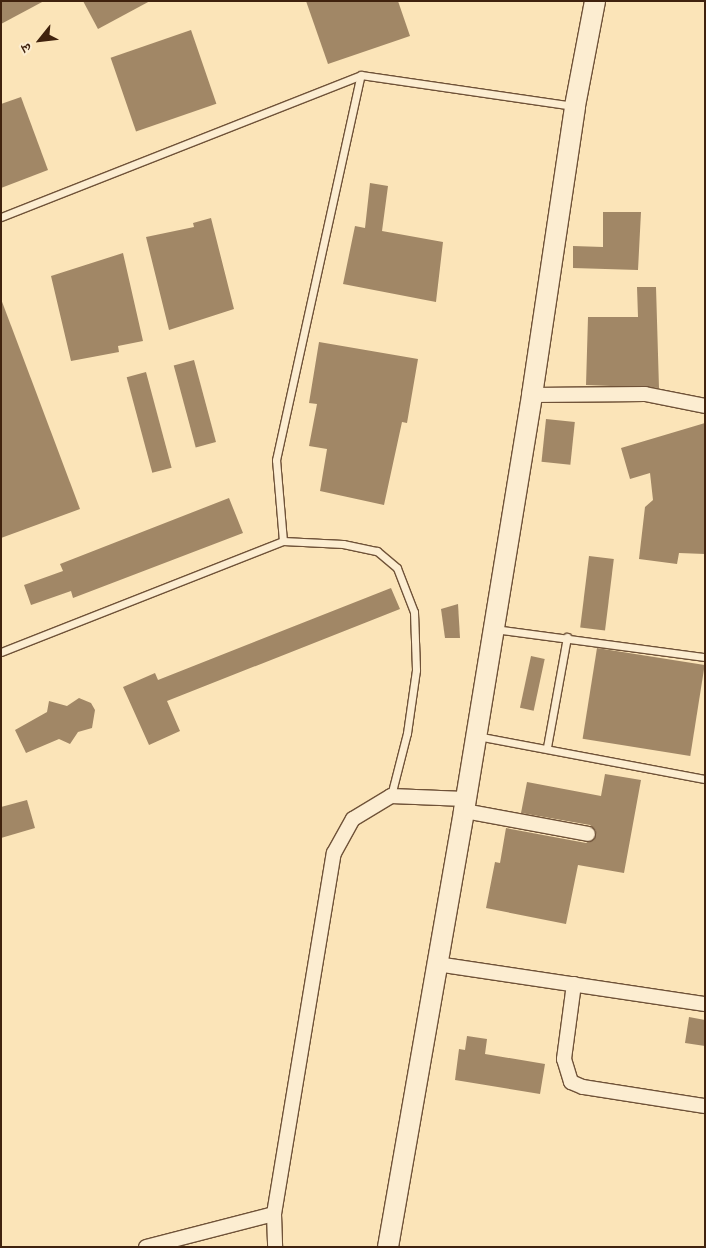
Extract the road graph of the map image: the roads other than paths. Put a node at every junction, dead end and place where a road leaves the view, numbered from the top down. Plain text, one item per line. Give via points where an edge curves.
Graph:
1 (595, 1) edge
2 (361, 75) junction
3 (575, 106) junction
4 (1, 217) edge
5 (532, 395) junction
6 (705, 406) edge
7 (283, 541) junction
8 (494, 629) junction
9 (567, 636) junction
10 (1, 652) edge
11 (705, 657) edge
12 (476, 735) junction
13 (547, 747) junction
14 (705, 779) edge
15 (391, 796) junction
16 (465, 805) junction
17 (588, 834) dead end
18 (437, 964) junction
19 (574, 984) junction
20 (705, 1004) edge
21 (705, 1106) edge
22 (274, 1214) junction
23 (146, 1247) edge
24 (275, 1247) edge
25 (388, 1247) edge

1 - 3 street
2 - 3 lane
2 - 4 lane
2 - 7 lane via 276,460
3 - 5 street
5 - 6 street via 645,394
5 - 8 street
7 - 10 lane
7 - 15 lane via 343,544 377,551 397,568 414,612 416,670 408,733
8 - 9 lane
8 - 12 street
9 - 11 lane
9 - 13 lane
12 - 13 lane
12 - 16 street
13 - 14 lane
15 - 16 street
15 - 22 street via 353,819 334,853
16 - 17 street
16 - 18 street
18 - 19 street
18 - 25 street
19 - 20 street
19 - 21 street via 564,1059 571,1082 583,1087
22 - 23 street
22 - 24 street

